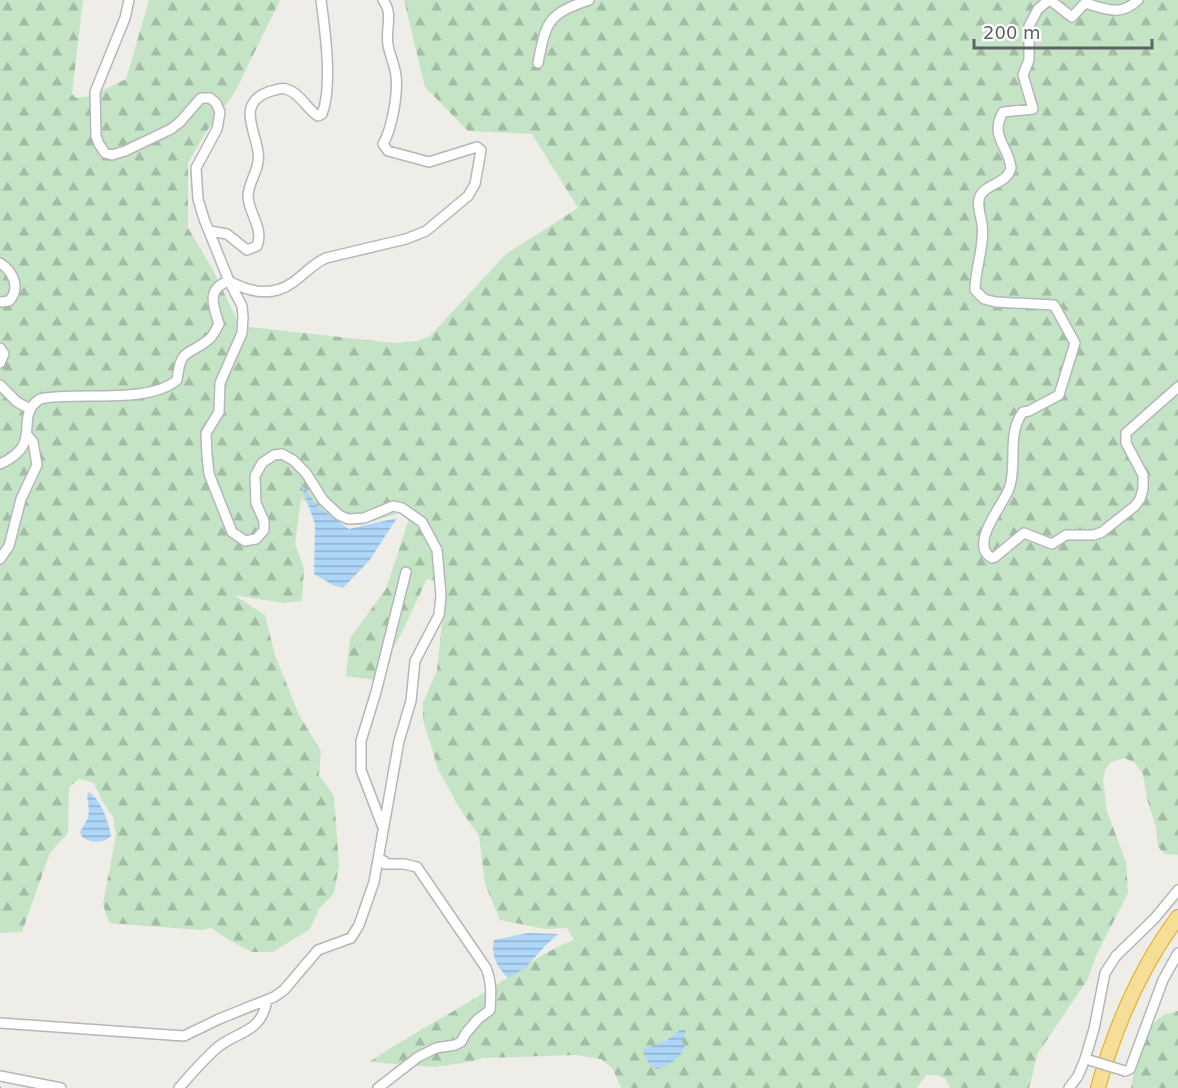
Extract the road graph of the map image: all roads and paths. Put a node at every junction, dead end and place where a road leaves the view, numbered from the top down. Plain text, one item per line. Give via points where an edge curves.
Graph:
1 (129, 0) edge
2 (321, 0) edge
3 (383, 0) edge
4 (589, 0) edge
5 (1050, 0) edge
6 (1138, 0) edge
7 (538, 63) dead end
8 (210, 231) junction
9 (0, 262) edge
10 (229, 281) junction
11 (0, 302) edge
12 (0, 348) edge
13 (0, 363) edge
14 (0, 385) edge
15 (1178, 387) edge
16 (30, 409) junction
17 (27, 435) junction
18 (0, 464) edge
19 (0, 559) edge
20 (406, 572) dead end
21 (383, 827) junction
22 (378, 860) junction
23 (1178, 890) edge
24 (1178, 917) edge
25 (1178, 933) edge
26 (1178, 953) edge
27 (267, 1001) junction
28 (0, 1023) edge
29 (1087, 1059) junction
30 (0, 1076) edge
31 (61, 1088) edge
32 (179, 1088) edge
33 (378, 1088) edge
34 (1069, 1088) edge
35 (1098, 1088) edge
36 (1107, 1088) edge

1 - 8 street via 95,92 96,136 105,153 112,155 171,129 201,98 216,103 219,123 196,168 198,199
2 - 8 street via 327,67 322,114 313,113 285,88 257,97 250,107 250,121 258,166 248,195 258,225 258,243 247,250 227,234
3 - 10 street via 389,16 387,43 396,77 396,99 383,144 388,151 429,162 477,147 481,150 480,162 472,190 426,231 315,262 281,290 243,289
4 - 7 street via 557,13 546,30
5 - 6 street via 1071,17 1085,3 1124,10
5 - 15 street via 1038,9 1029,26 1029,60 1023,75 1033,109 1003,112 999,119 998,134 1011,168 1010,174 986,189 979,200 982,240 975,290 984,299 996,302 1054,305 1075,343 1059,395 1023,412 1017,422 1010,488 984,538 987,556 995,557 1024,533 1052,544 1066,535 1094,536 1135,506 1143,489 1143,475 1126,443 1126,433
8 - 10 street
9 - 11 street via 14,277 15,292 9,301
10 - 16 street via 220,284 213,295 219,324 209,340 186,352 177,380 171,385 142,393 45,398
10 - 21 street via 242,306 242,333 220,383 219,412 206,434 209,474 232,532 245,541 256,539 264,530 255,504 255,476 262,463 282,454 306,473 323,500 339,515 364,518 393,506 402,508 422,522 437,550 439,615 415,661 411,701 399,741
12 - 13 street via 4,354
14 - 16 street
16 - 17 street
17 - 18 street via 19,453
17 - 19 street via 33,442 37,465 21,499 9,546
20 - 21 street via 361,741 361,770
21 - 22 street
22 - 27 street via 365,913 351,938 318,950 284,990
22 - 33 street via 417,867 486,968 491,994 490,1010 461,1042 418,1057
23 - 29 street via 1105,973
24 - 35 highway via 1139,978
25 - 36 highway via 1133,1012
26 - 29 street, bridge via 1163,980 1130,1069 1125,1071
27 - 28 street via 184,1036
27 - 32 street via 261,1018 247,1032 220,1046
29 - 34 street
30 - 31 street

